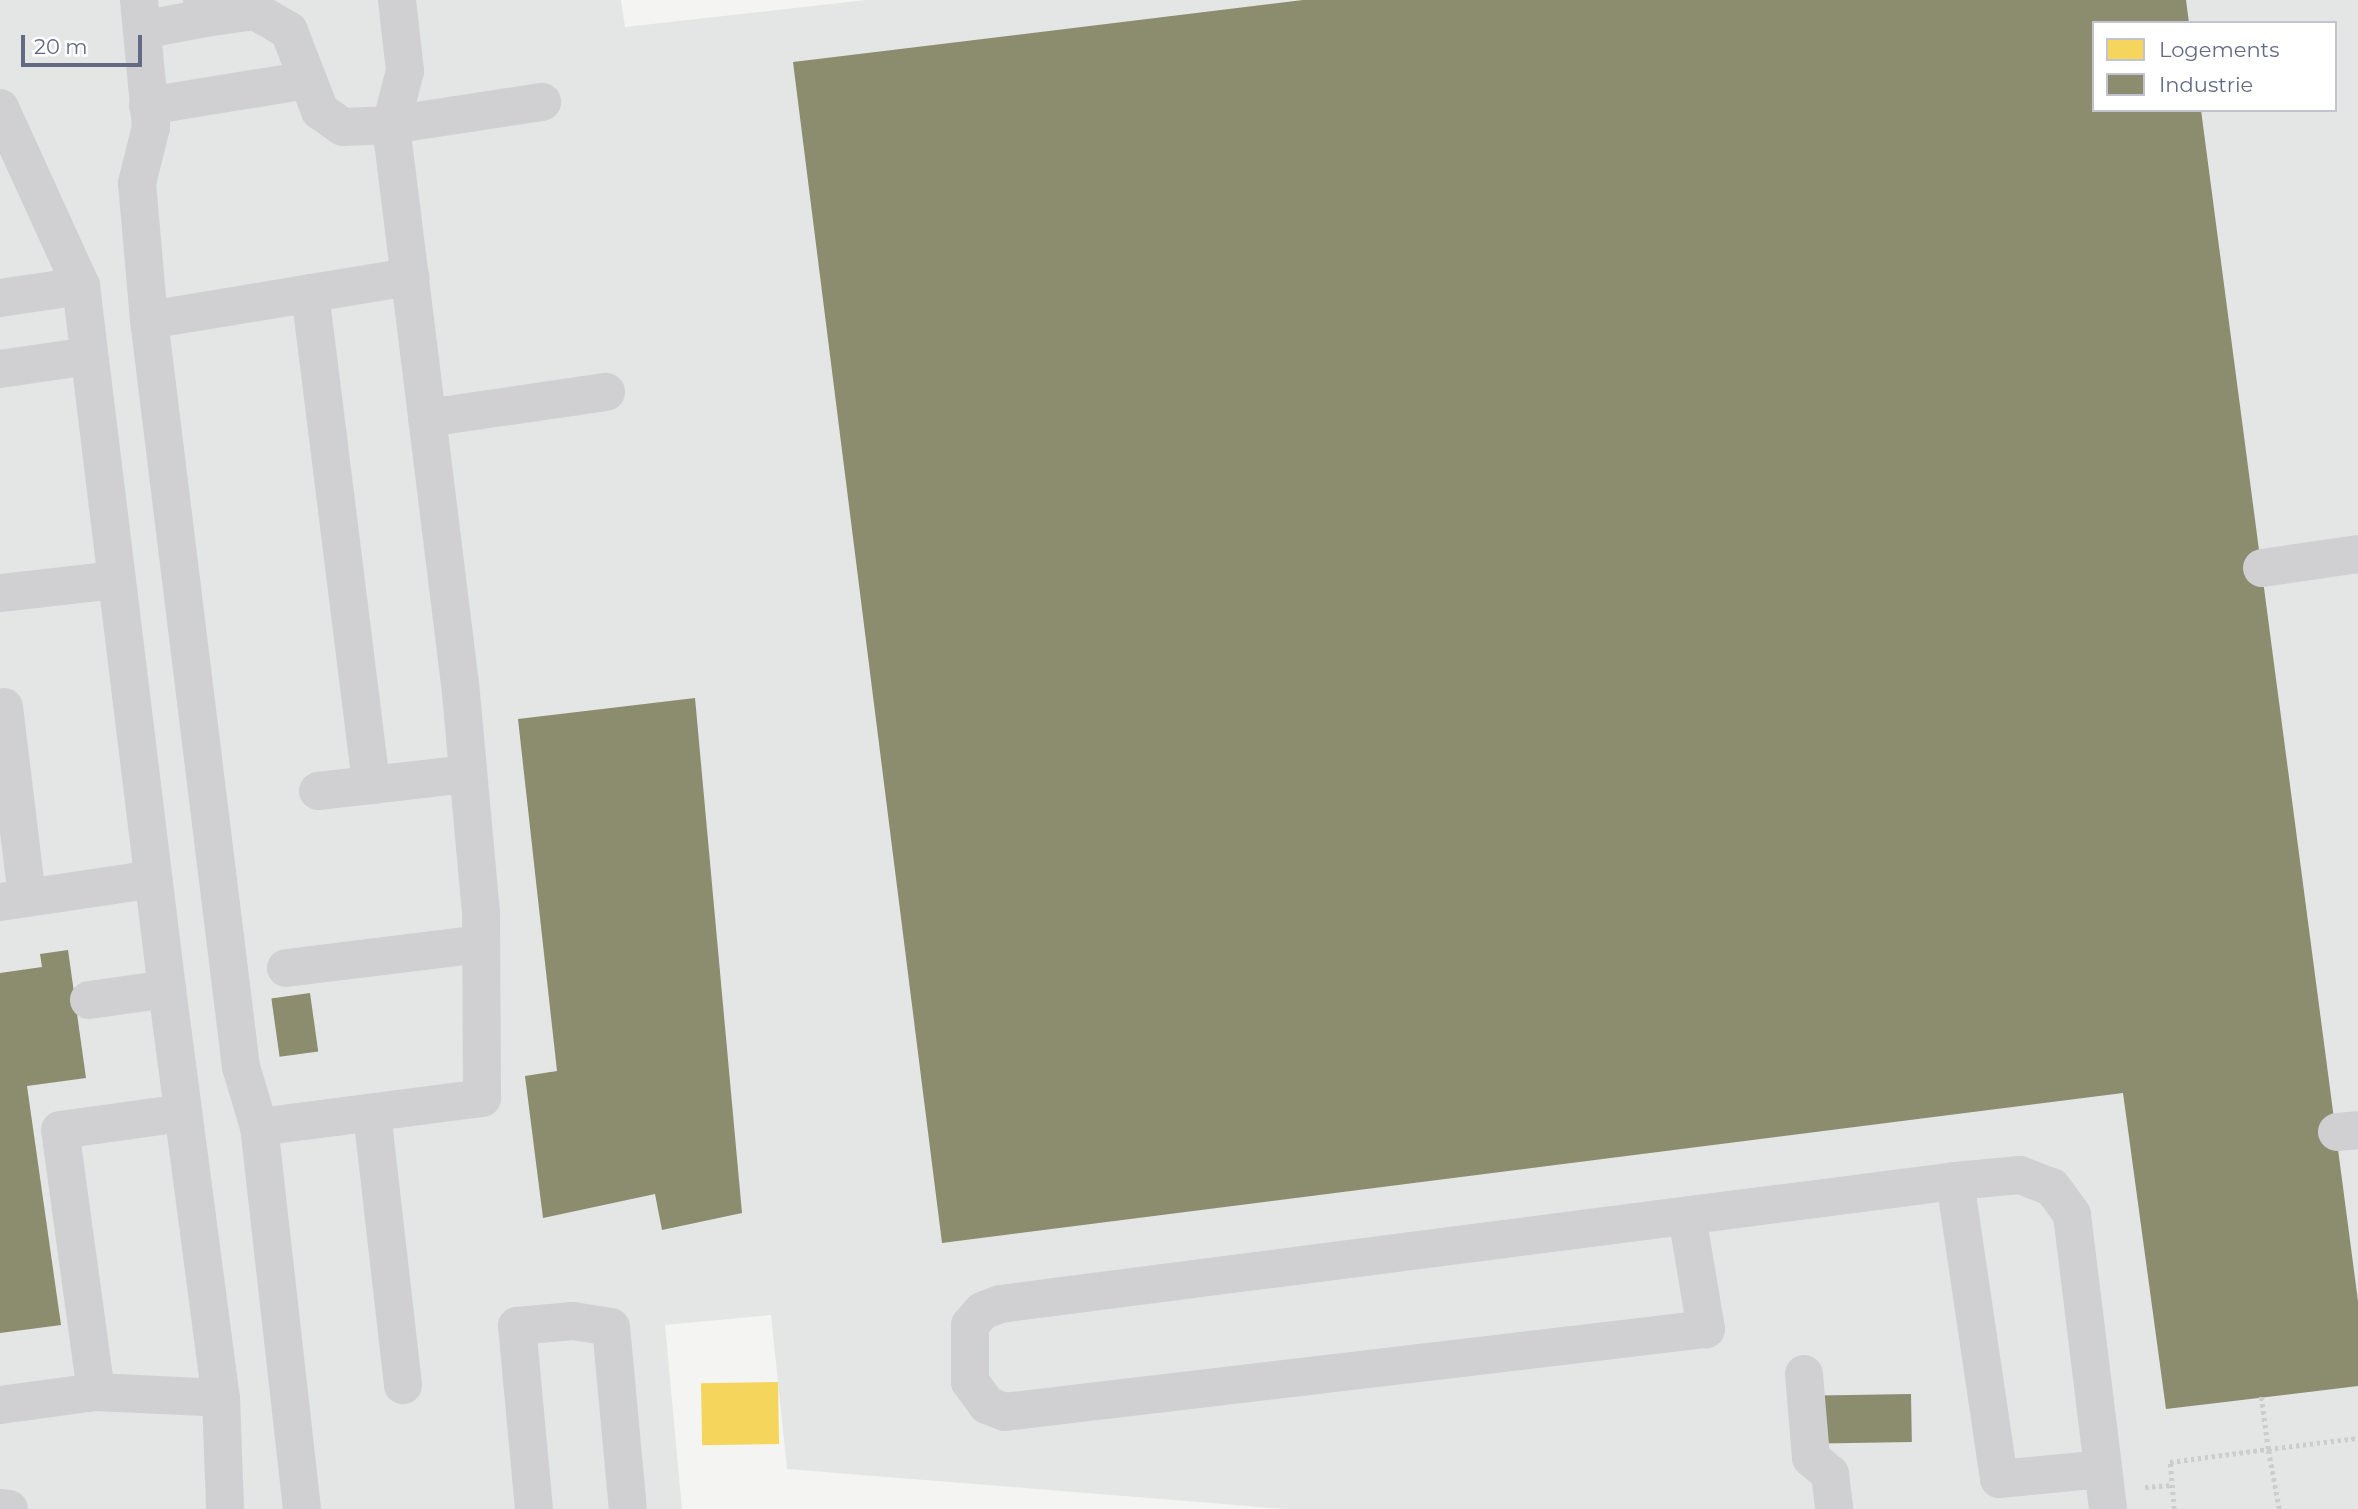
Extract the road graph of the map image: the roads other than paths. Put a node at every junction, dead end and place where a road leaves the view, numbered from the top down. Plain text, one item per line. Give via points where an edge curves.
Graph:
1 (397, 0) edge
2 (204, 9) edge
3 (141, 15) edge
4 (306, 80) junction
5 (542, 102) dead end
6 (148, 106) junction
7 (0, 108) edge
8 (391, 125) junction
9 (410, 277) junction
10 (81, 286) junction
11 (310, 293) junction
12 (0, 298) edge
13 (149, 320) junction
14 (89, 356) junction
15 (0, 369) edge
16 (606, 392) dead end
17 (427, 418) junction
18 (2358, 554) edge
19 (2262, 568) dead end
20 (116, 580) junction
21 (0, 593) edge
22 (4, 707) dead end
23 (468, 774) junction
24 (371, 785) junction
25 (318, 791) dead end
26 (153, 879) junction
27 (14, 900) edge
28 (481, 944) junction
29 (286, 968) dead end
30 (167, 989) junction
31 (89, 1000) dead end
32 (183, 1113) junction
33 (372, 1113) junction
34 (258, 1127) junction
35 (1955, 1181) junction
36 (1687, 1216) junction
37 (1804, 1374) dead end
38 (403, 1385) dead end
39 (96, 1392) junction
40 (221, 1398) junction
41 (0, 1405) edge
42 (2102, 1469) junction
43 (0, 1508) edge
44 (9, 1509) edge
45 (225, 1509) edge
46 (302, 1509) edge
47 (534, 1509) edge
48 (628, 1509) edge
49 (1834, 1509) edge
50 (2108, 1509) edge

1 - 8 street via 405,71
2 - 3 street
2 - 4 street via 273,18 289,31
3 - 6 street
4 - 6 street
4 - 8 street via 328,122 342,127
5 - 8 street
6 - 13 street via 151,127 137,183
7 - 10 street
8 - 9 street
9 - 11 street
9 - 17 street
10 - 12 street
10 - 14 street
11 - 13 street
11 - 24 street
13 - 34 street via 241,1067
14 - 15 street
14 - 20 street
16 - 17 street
17 - 23 street
18 - 19 street
20 - 21 street
20 - 26 street
22 - 27 street
23 - 24 street
23 - 28 street
24 - 25 street
26 - 27 street
26 - 30 street
28 - 29 street
28 - 33 street via 482,1098
30 - 31 street
30 - 32 street
32 - 39 street via 60,1130
32 - 40 street
33 - 34 street
33 - 38 street
34 - 46 street
35 - 36 street
35 - 42 street via 2008,1174 2032,1177 2052,1187 2067,1204 2074,1226
35 - 42 street via 1999,1479
36 - 36 street via 1000,1304 982,1311 970,1325 970,1382 987,1405 1016,1411 1706,1329
37 - 49 street via 1811,1458 1830,1474
39 - 40 street
39 - 41 street
40 - 45 street
42 - 50 street
43 - 44 street
47 - 48 street via 517,1326 573,1321 611,1326

